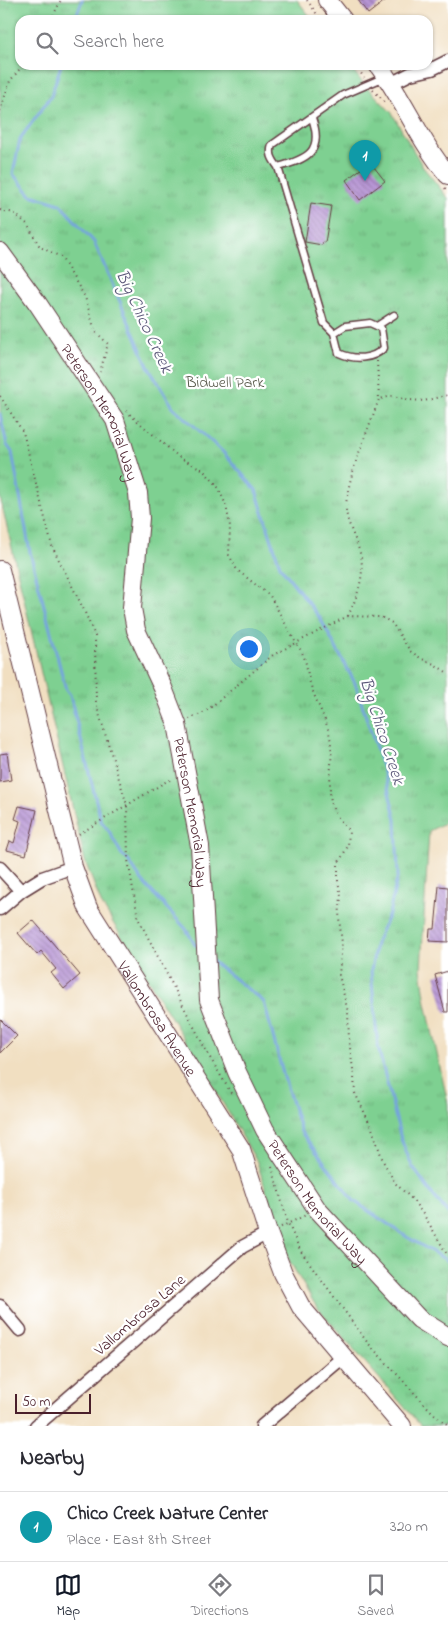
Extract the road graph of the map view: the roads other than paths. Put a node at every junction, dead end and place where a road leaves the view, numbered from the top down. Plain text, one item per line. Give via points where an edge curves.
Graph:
1 (327, 0) edge
2 (339, 15) edge
3 (448, 61) edge
4 (433, 69) edge
5 (432, 70) edge
6 (385, 75) edge
7 (312, 118) junction
8 (278, 167) junction
9 (448, 175) edge
10 (0, 252) edge
11 (394, 315) dead end
12 (377, 326) junction
13 (334, 333) junction
14 (0, 570) edge
15 (73, 867) junction
16 (0, 868) edge
17 (21, 891) junction
18 (0, 909) edge
19 (268, 1233) junction
20 (0, 1306) edge
21 (20, 1330) dead end
22 (448, 1336) edge
23 (342, 1358) junction
24 (36, 1426) edge
25 (262, 1426) edge
26 (402, 1426) edge

1 - 2 street
3 - 4 street
5 - 6 street
6 - 7 lane via 343,95
6 - 9 street via 436,161
7 - 8 lane via 272,145 270,152
7 - 8 lane via 316,142 312,152 299,161
8 - 13 lane via 324,323
10 - 22 street, Peterson Memorial Way via 116,420 138,493 140,518 132,608 136,630 177,724 200,846 209,1000 237,1072 265,1130 317,1209 419,1319
11 - 12 lane
12 - 13 lane via 370,323 345,326
12 - 13 lane via 382,328 384,348 376,356 350,358 339,353
14 - 15 street, Vallombrosa Avenue
15 - 17 street via 42,878
15 - 19 street, Vallombrosa Avenue via 88,908 240,1150
16 - 17 street
17 - 18 street
19 - 23 street, Vallombrosa Avenue via 301,1308
19 - 24 street, Vallombrosa Lane via 242,1247
20 - 21 street
23 - 25 street
23 - 26 street, Vallombrosa Avenue

